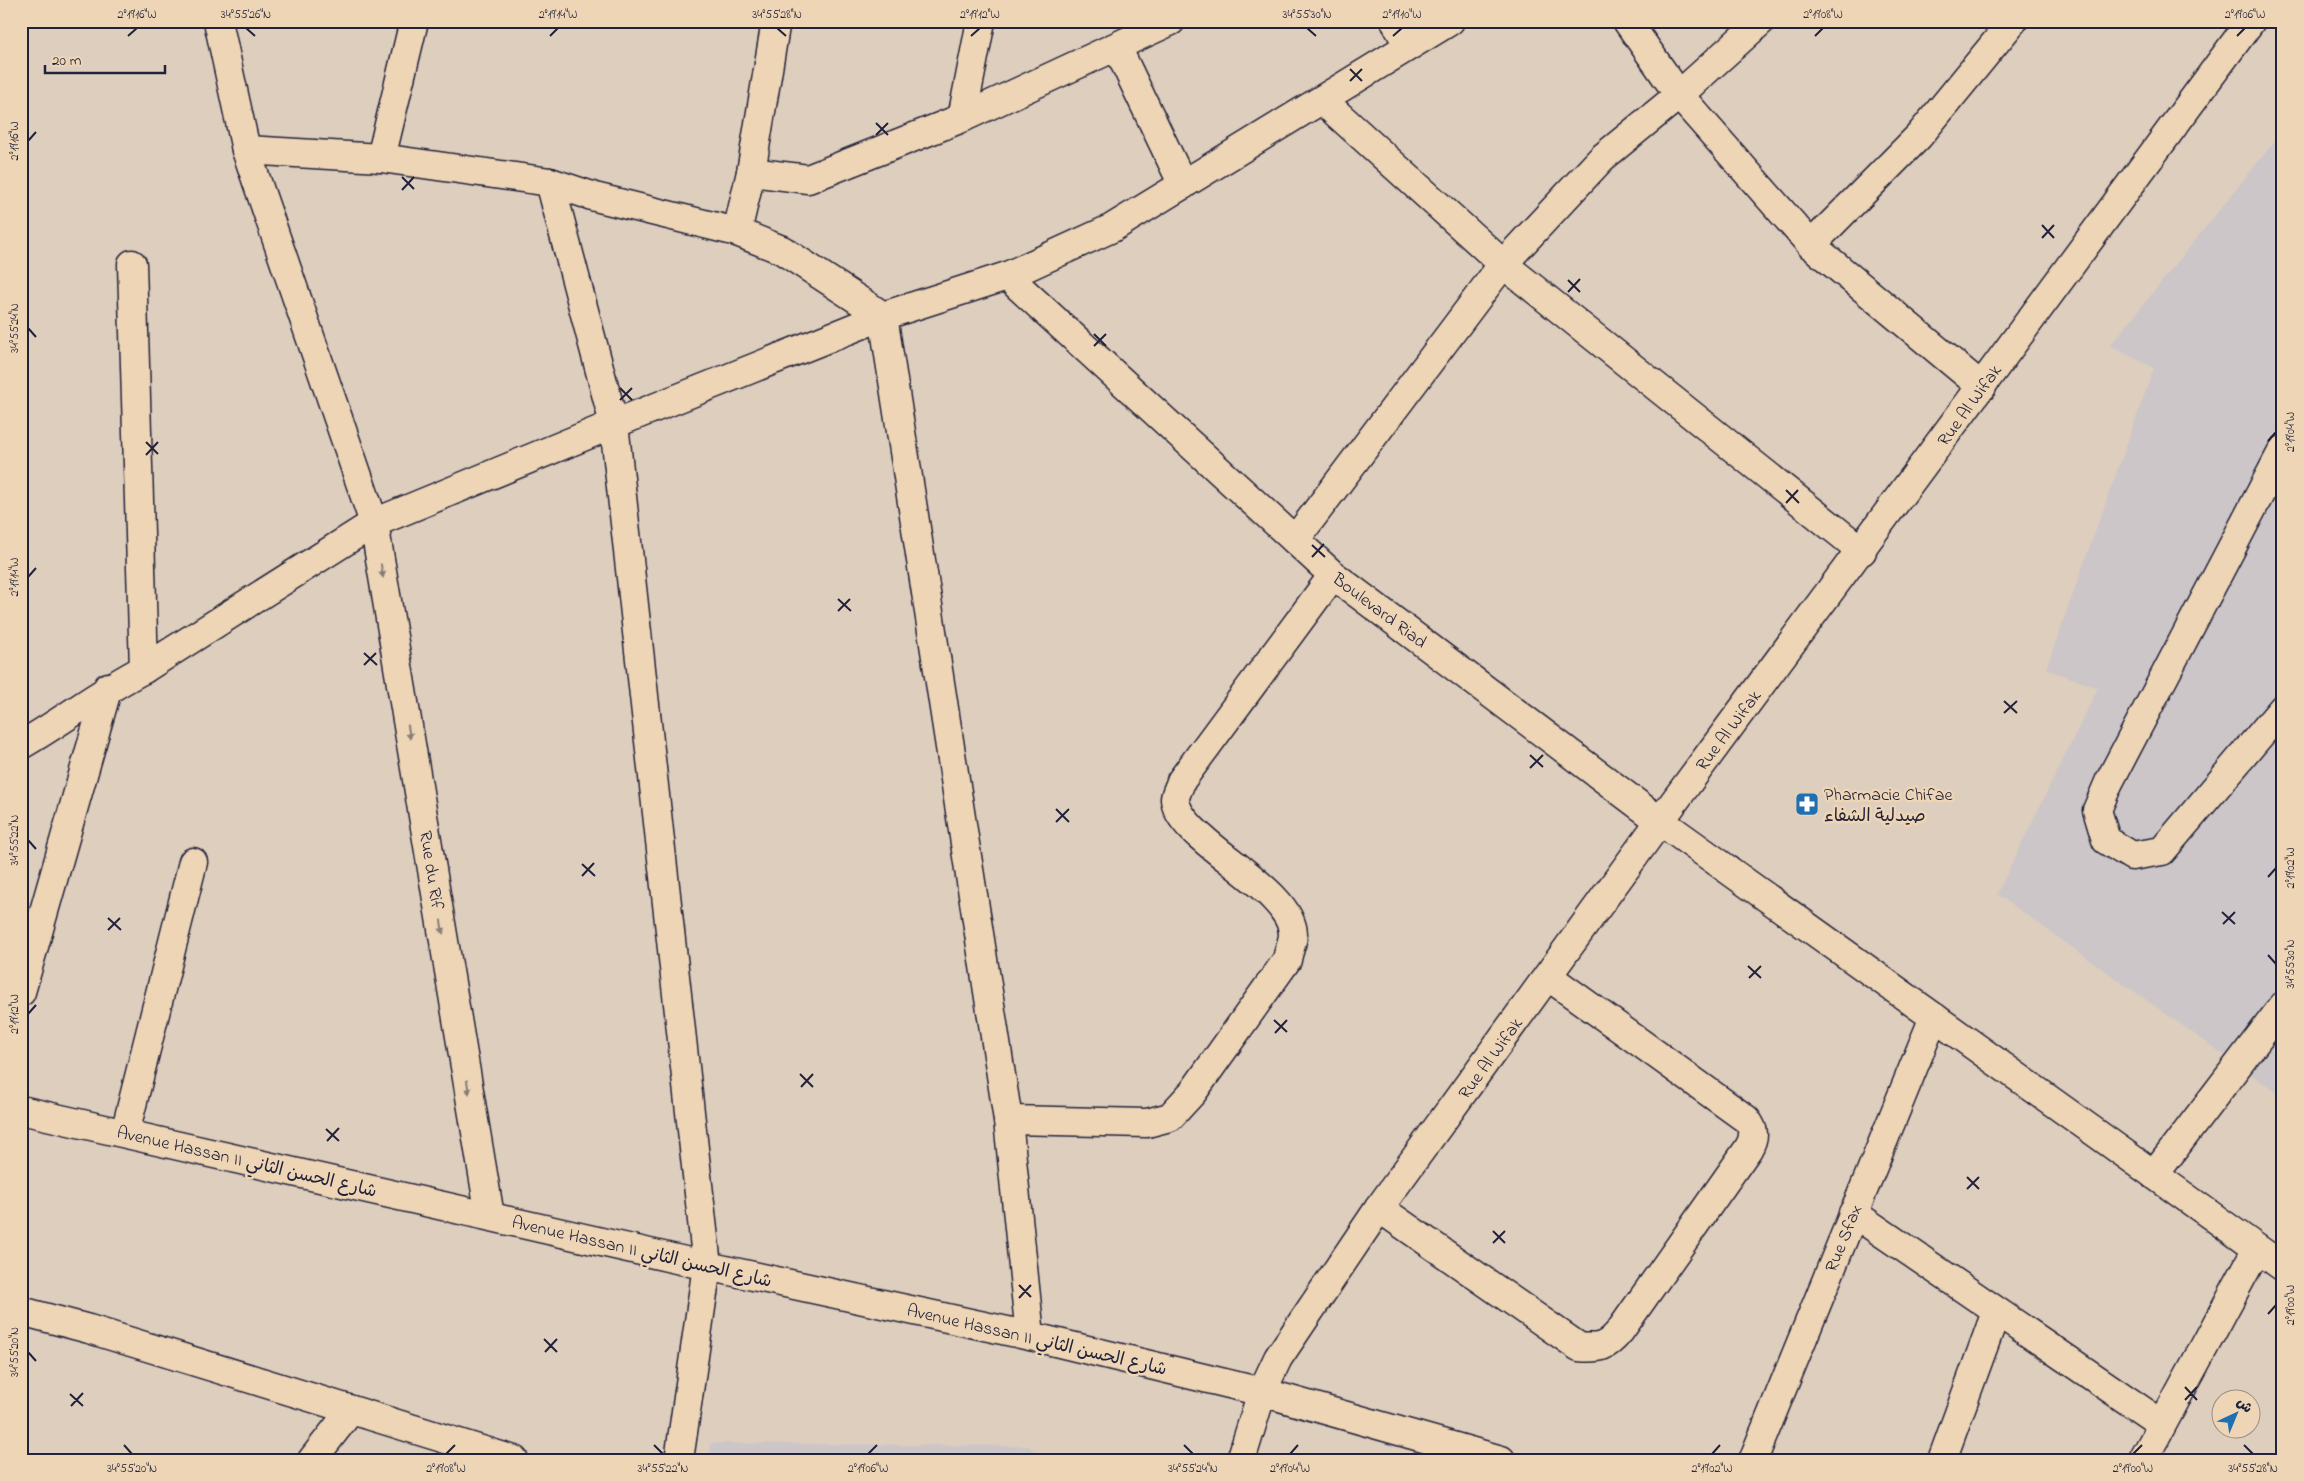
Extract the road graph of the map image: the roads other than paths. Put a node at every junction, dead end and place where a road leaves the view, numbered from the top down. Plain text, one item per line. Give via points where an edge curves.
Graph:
1 (218, 21) edge
2 (414, 21) edge
3 (776, 21) edge
4 (981, 21) edge
5 (1171, 21) edge
6 (1395, 21) edge
7 (1450, 21) edge
8 (1627, 21) edge
9 (1761, 21) edge
10 (2013, 21) edge
11 (2251, 21) edge
12 (1408, 45) junction
13 (1116, 46) junction
14 (1679, 95) junction
15 (1323, 100) junction
16 (962, 118) junction
17 (246, 150) junction
18 (380, 158) junction
19 (751, 172) junction
20 (550, 182) junction
21 (1182, 185) junction
22 (738, 232) junction
23 (1811, 245) junction
24 (132, 264) dead end
25 (1503, 264) junction
26 (1007, 276) junction
27 (883, 316) junction
28 (1982, 388) junction
29 (614, 424) junction
30 (2283, 450) edge
31 (374, 523) junction
32 (1295, 540) junction
33 (1862, 551) junction
34 (1333, 575) junction
35 (144, 668) junction
36 (108, 688) junction
37 (2283, 708) edge
38 (21, 745) edge
39 (1660, 821) junction
40 (193, 862) dead end
41 (1549, 977) junction
42 (21, 992) edge
43 (2283, 1006) edge
44 (1934, 1017) junction
45 (21, 1110) edge
46 (1008, 1120) junction
47 (125, 1134) junction
48 (2154, 1175) junction
49 (1379, 1208) junction
50 (1853, 1213) junction
51 (490, 1216) junction
52 (2257, 1248) junction
53 (707, 1266) junction
54 (2283, 1267) edge
55 (1996, 1312) junction
56 (21, 1316) edge
57 (1030, 1336) junction
58 (1262, 1392) junction
59 (351, 1410) junction
60 (2162, 1424) junction
61 (312, 1460) edge
62 (514, 1460) edge
63 (679, 1460) edge
64 (1240, 1460) edge
65 (1501, 1460) edge
66 (1753, 1460) edge
67 (1942, 1460) edge
68 (2143, 1460) edge

1 - 17 street, Rue du Rif
2 - 18 street
3 - 19 street
4 - 16 street
5 - 13 street
6 - 12 street
7 - 12 street
8 - 14 street
9 - 14 street
10 - 23 street via 1919,136
11 - 28 street, Rue Al Wifak
12 - 15 street
13 - 16 street
13 - 21 street
14 - 23 street
14 - 25 street via 1602,158
15 - 21 street
15 - 25 street
16 - 19 street via 808,180
17 - 18 street
17 - 31 street, Rue du Rif
18 - 20 street
19 - 22 street
20 - 22 street via 595,197
20 - 29 street
21 - 26 street via 1112,228
22 - 27 street via 782,250
23 - 28 street
24 - 35 street
25 - 32 street
25 - 33 street
26 - 27 street
26 - 32 street, Boulevard Riad
27 - 29 street
27 - 46 street
28 - 33 street, Rue Al Wifak
29 - 31 street
29 - 53 street
30 - 37 street via 2109,782 2097,810 2106,840 2132,856 2162,850
31 - 35 street
31 -> 51 street, Rue du Rif
32 - 34 street, Boulevard Riad
33 - 39 street, Rue Al Wifak
34 - 39 street, Boulevard Riad
34 - 46 street via 1182,781 1175,798 1180,814 1196,832 1273,897 1288,917 1293,934 1286,960 1193,1092 1170,1117 1147,1123
35 - 36 street
36 - 38 street
36 - 42 street
39 - 41 street, Rue Al Wifak
39 - 44 street, Boulevard Riad
40 - 47 street
41 - 49 street, Rue Al Wifak
41 - 49 street via 1746,1119 1754,1128 1754,1139 1748,1149 1620,1331 1610,1343 1595,1348 1579,1347
43 - 48 street
44 - 48 street, Boulevard Riad
44 - 50 street, Rue Sfax
45 - 47 street, Avenue Hassan II شارع الحسن الثاني
46 - 57 street
47 - 51 street, Avenue Hassan II شارع الحسن الثاني
48 - 52 street, Boulevard Riad
49 - 58 street, Rue Al Wifak via 1278,1358
50 - 55 street
50 - 66 street, Rue Sfax
51 - 53 street, Avenue Hassan II شارع الحسن الثاني
52 - 54 street, Boulevard Riad
52 - 60 street
53 - 57 street, Avenue Hassan II شارع الحسن الثاني
53 - 63 street
55 - 60 street
55 - 67 street
56 - 59 street via 25,1312 89,1329
57 - 58 street, Avenue Hassan II شارع الحسن الثاني
58 - 64 street, Rue Al Wifak
58 - 65 street, Avenue Hassan II شارع الحسن الثاني
59 - 61 street
59 - 62 street
60 - 68 street

